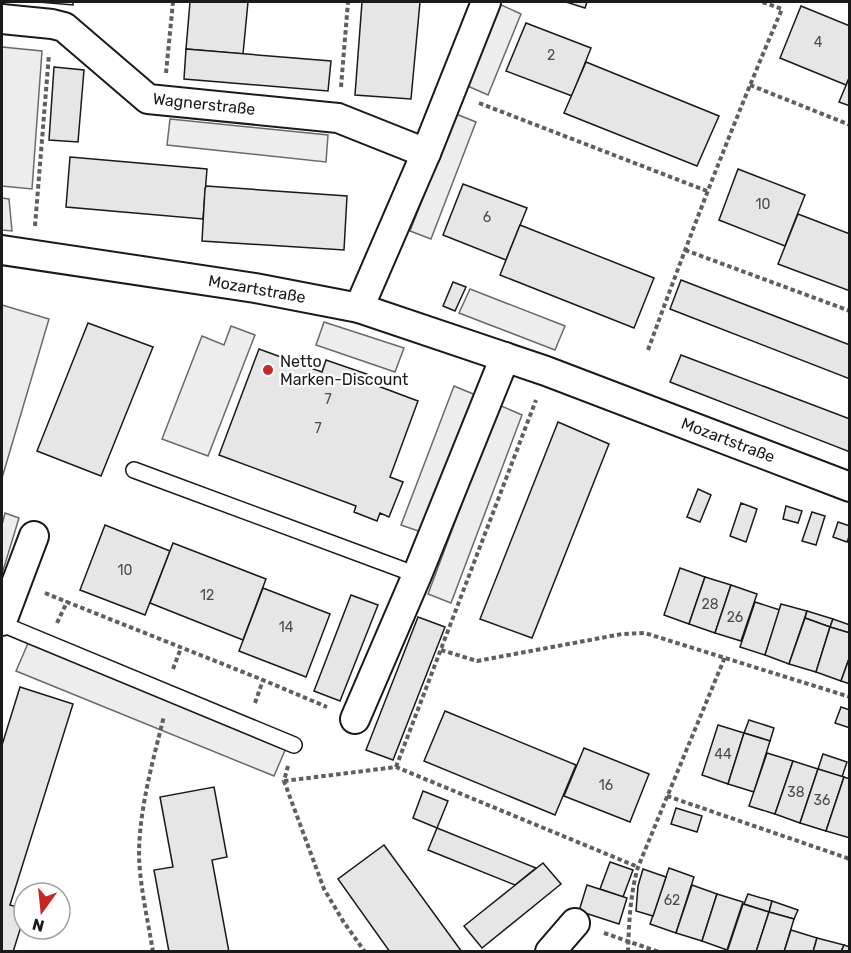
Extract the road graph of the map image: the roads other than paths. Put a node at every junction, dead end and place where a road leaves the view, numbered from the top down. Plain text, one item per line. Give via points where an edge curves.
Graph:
1 (486, 2) edge
2 (2, 19) edge
3 (426, 153) junction
4 (2, 250) edge
5 (359, 308) junction
6 (505, 357) junction
7 (134, 470) dead end
8 (849, 487) edge
9 (34, 536) dead end
10 (417, 575) junction
11 (2, 622) edge
12 (355, 719) road end
13 (294, 745) road end
14 (575, 923) road end
15 (550, 951) edge

1 - 3 street
2 - 3 street, Wagnerstraße via 64,27 148,99 338,118
3 - 5 street
4 - 5 street, Mozartstraße via 255,288
5 - 6 street, Mozartstraße
6 - 8 street, Mozartstraße
6 - 10 street
7 - 10 lane
9 - 11 street
10 - 12 street
11 - 13 lane
14 - 15 street

